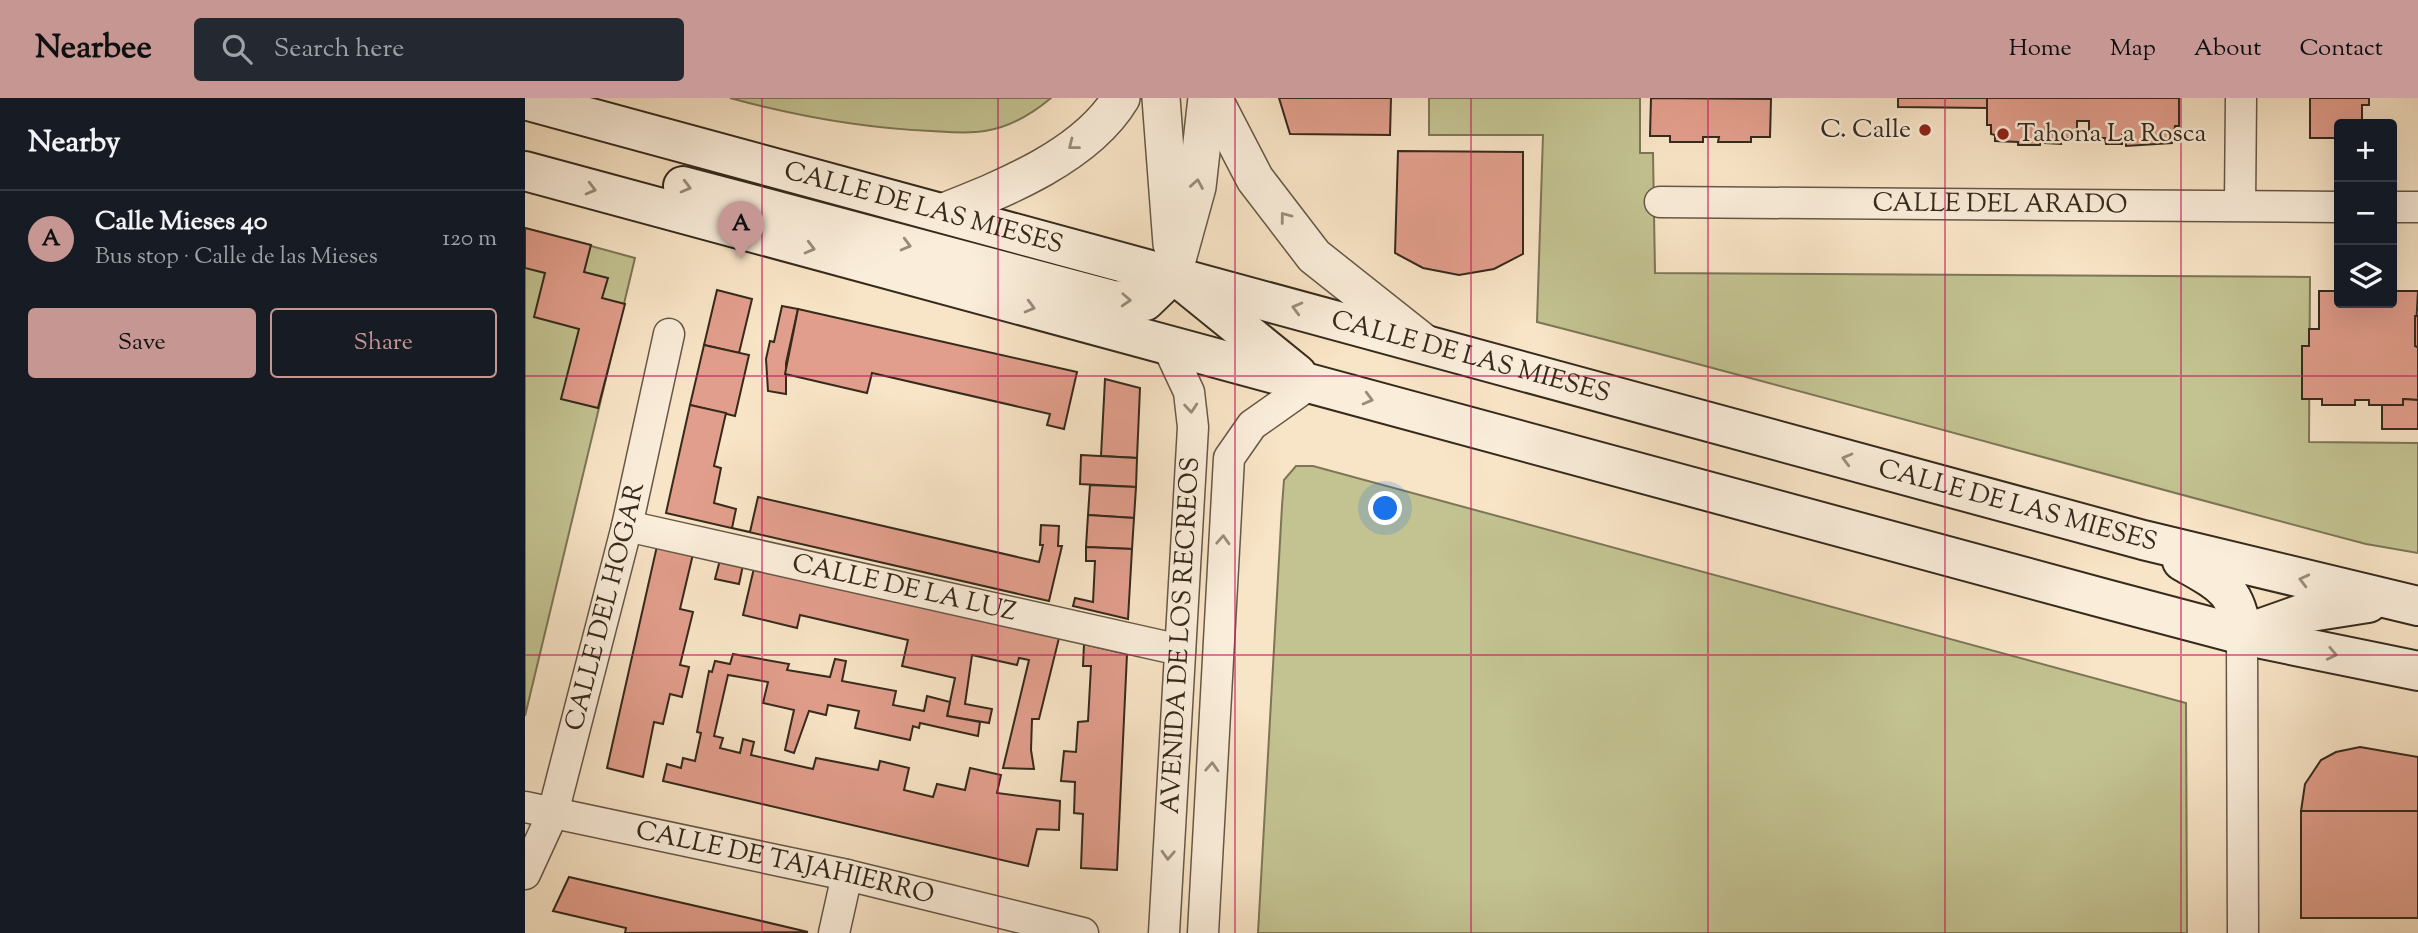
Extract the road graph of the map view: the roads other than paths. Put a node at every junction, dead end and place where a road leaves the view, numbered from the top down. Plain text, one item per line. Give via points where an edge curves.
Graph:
1 (1121, 98) edge
2 (1161, 98) edge
3 (1207, 98) edge
4 (1213, 98) edge
5 (2241, 98) edge
6 (525, 100) edge
7 (525, 145) edge
8 (525, 171) edge
9 (1660, 202) dead end
10 (2241, 205) junction
11 (2334, 207) edge
12 (2397, 207) edge
13 (2418, 207) edge
14 (944, 212) junction
15 (1173, 274) junction
16 (669, 334) dead end
17 (1425, 344) junction
18 (1167, 345) junction
19 (1310, 384) junction
20 (628, 526) junction
21 (2143, 540) junction
22 (2401, 603) edge
23 (2242, 635) junction
24 (1180, 650) junction
25 (2418, 671) edge
26 (539, 810) edge
27 (525, 874) edge
28 (847, 875) junction
29 (834, 933) edge
30 (1083, 933) edge
31 (1164, 933) edge
32 (1203, 933) edge
33 (2243, 933) edge

1 -> 14 street via 1109,117 1042,169
2 - 15 street
15 -> 3 street via 1197,187
17 -> 4 street via 1314,256 1255,178
5 - 10 street
6 - 14 main road, CALLE DE LAS MIESES
7 -> 15 main road via 1113,300 1145,301
8 -> 18 main road
9 - 10 street, CALLE DEL ARADO
10 - 11 street, CALLE DEL ARADO
12 - 13 street
14 - 15 main road, CALLE DE LAS MIESES
17 -> 15 main road, CALLE DE LAS MIESES
15 - 19 main road
16 - 20 street, CALLE DEL HOGAR
21 -> 17 main road, CALLE DE LAS MIESES
18 - 19 main road
18 -> 24 street, AVENIDA DE LOS RECREOS via 1189,391 1193,427
19 -> 23 main road
32 -> 19 street, AVENIDA DE LOS RECREOS via 1229,458 1252,425
20 - 24 street, CALLE DE LA LUZ
20 - 26 street, CALLE DEL HOGAR
22 -> 21 main road, CALLE DE LAS MIESES
21 - 23 main road via 2225,586 2239,608
22 - 23 main road via 2304,613
23 -> 25 main road
23 - 33 street
24 -> 31 street, AVENIDA DE LOS RECREOS
26 - 27 street, CALLE DEL HOGAR
26 - 28 street, CALLE DE TAJAHIERRO
28 - 29 street
28 - 30 street, CALLE DE TAJAHIERRO

